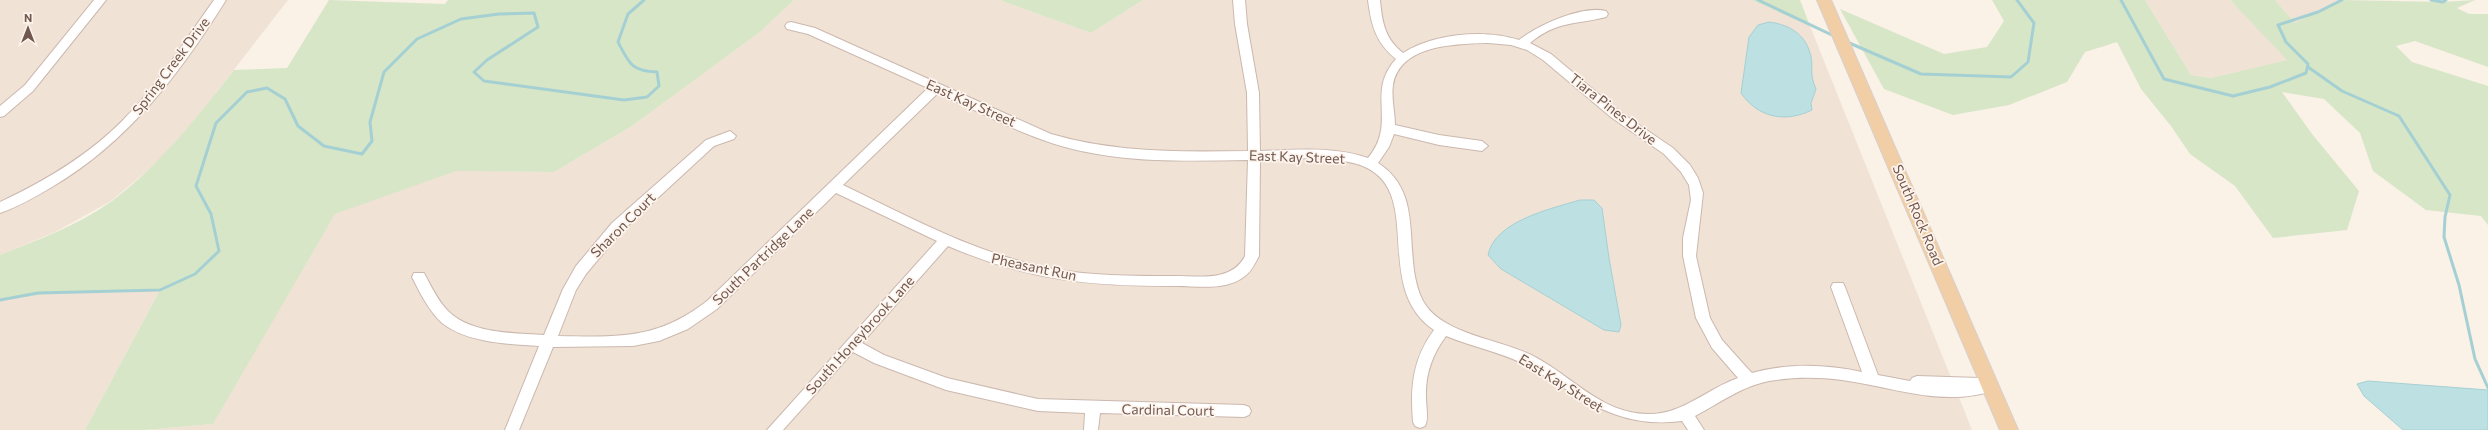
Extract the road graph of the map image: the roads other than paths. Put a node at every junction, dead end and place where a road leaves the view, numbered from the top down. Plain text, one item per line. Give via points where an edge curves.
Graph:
1 (100, 0) edge
2 (220, 0) edge
3 (1239, 0) edge
4 (1374, 0) edge
5 (1824, 0) edge
6 (1602, 14) dead end
7 (791, 26) dead end
8 (1523, 43) junction
9 (1403, 59) junction
10 (937, 87) junction
11 (0, 113) edge
12 (1389, 128) junction
13 (730, 136) dead end
14 (1482, 146) dead end
15 (1253, 155) junction
16 (1370, 164) junction
17 (835, 187) junction
18 (0, 208) edge
19 (946, 240) junction
20 (420, 277) dead end
21 (1838, 287) dead end
22 (1443, 329) junction
23 (548, 341) junction
24 (852, 344) junction
25 (1750, 380) junction
26 (1872, 380) junction
27 (1990, 386) junction
28 (1093, 408) junction
29 (1244, 411) dead end
30 (1685, 414) junction
31 (1420, 422) dead end
32 (512, 430) edge
33 (774, 430) edge
34 (1091, 430) edge
35 (1697, 430) edge
36 (2009, 430) edge

1 - 11 street via 29,88
2 - 18 street, Spring Creek Drive via 143,106 118,132 59,176
3 - 15 street via 1240,34 1253,93
4 - 9 street via 1376,24 1382,39
5 - 27 main road, South Rock Road
6 - 8 street via 1560,20 1542,28
7 - 10 street, East Kay Street via 811,31
8 - 9 street, Tiara Pines Drive via 1484,38 1452,41 1423,48
8 - 25 street, Tiara Pines Drive via 1552,58 1580,86 1676,158 1690,174 1697,202 1689,258 1704,319 1722,350
9 - 12 street, Tiara Pines Drive via 1394,69 1386,86
10 - 15 street, East Kay Street via 1047,137 1083,148 1143,155
10 - 17 street, South Partridge Lane
12 - 14 street via 1439,140
12 - 16 street, Tiara Pines Drive via 1384,144
13 - 23 street, Sharon Court via 710,143 604,240 584,265 570,289
15 - 16 street, East Kay Street via 1327,155
15 - 19 street, Pheasant Run via 1252,256 1245,270 1230,279 1116,281 1077,278 1005,263
16 - 22 street, East Kay Street via 1388,177 1399,194 1411,292 1424,313
17 - 19 street, Pheasant Run
17 - 23 street, South Partridge Lane via 712,306 687,323 663,334 637,340
19 - 24 street, South Honeybrook Lane
20 - 23 street, South Partridge Lane via 438,310 461,328 486,336
21 - 26 street via 1843,307 1862,348
22 - 30 street, East Kay Street via 1457,337 1520,355 1558,378 1587,402 1618,416 1648,421 1666,420
22 - 31 street via 1422,364 1418,392
23 - 32 street, Sharon Court
24 - 28 street, Cardinal Court via 906,370 971,391 1038,405
24 - 33 street, South Honeybrook Lane
25 - 26 street, East Kay Street via 1771,375 1814,372
25 - 30 street, East Kay Street via 1725,390
26 - 27 street, East Kay Street via 1938,391 1965,391
27 - 36 main road, South Rock Road
28 - 29 street, Cardinal Court
28 - 34 street
30 - 35 street

